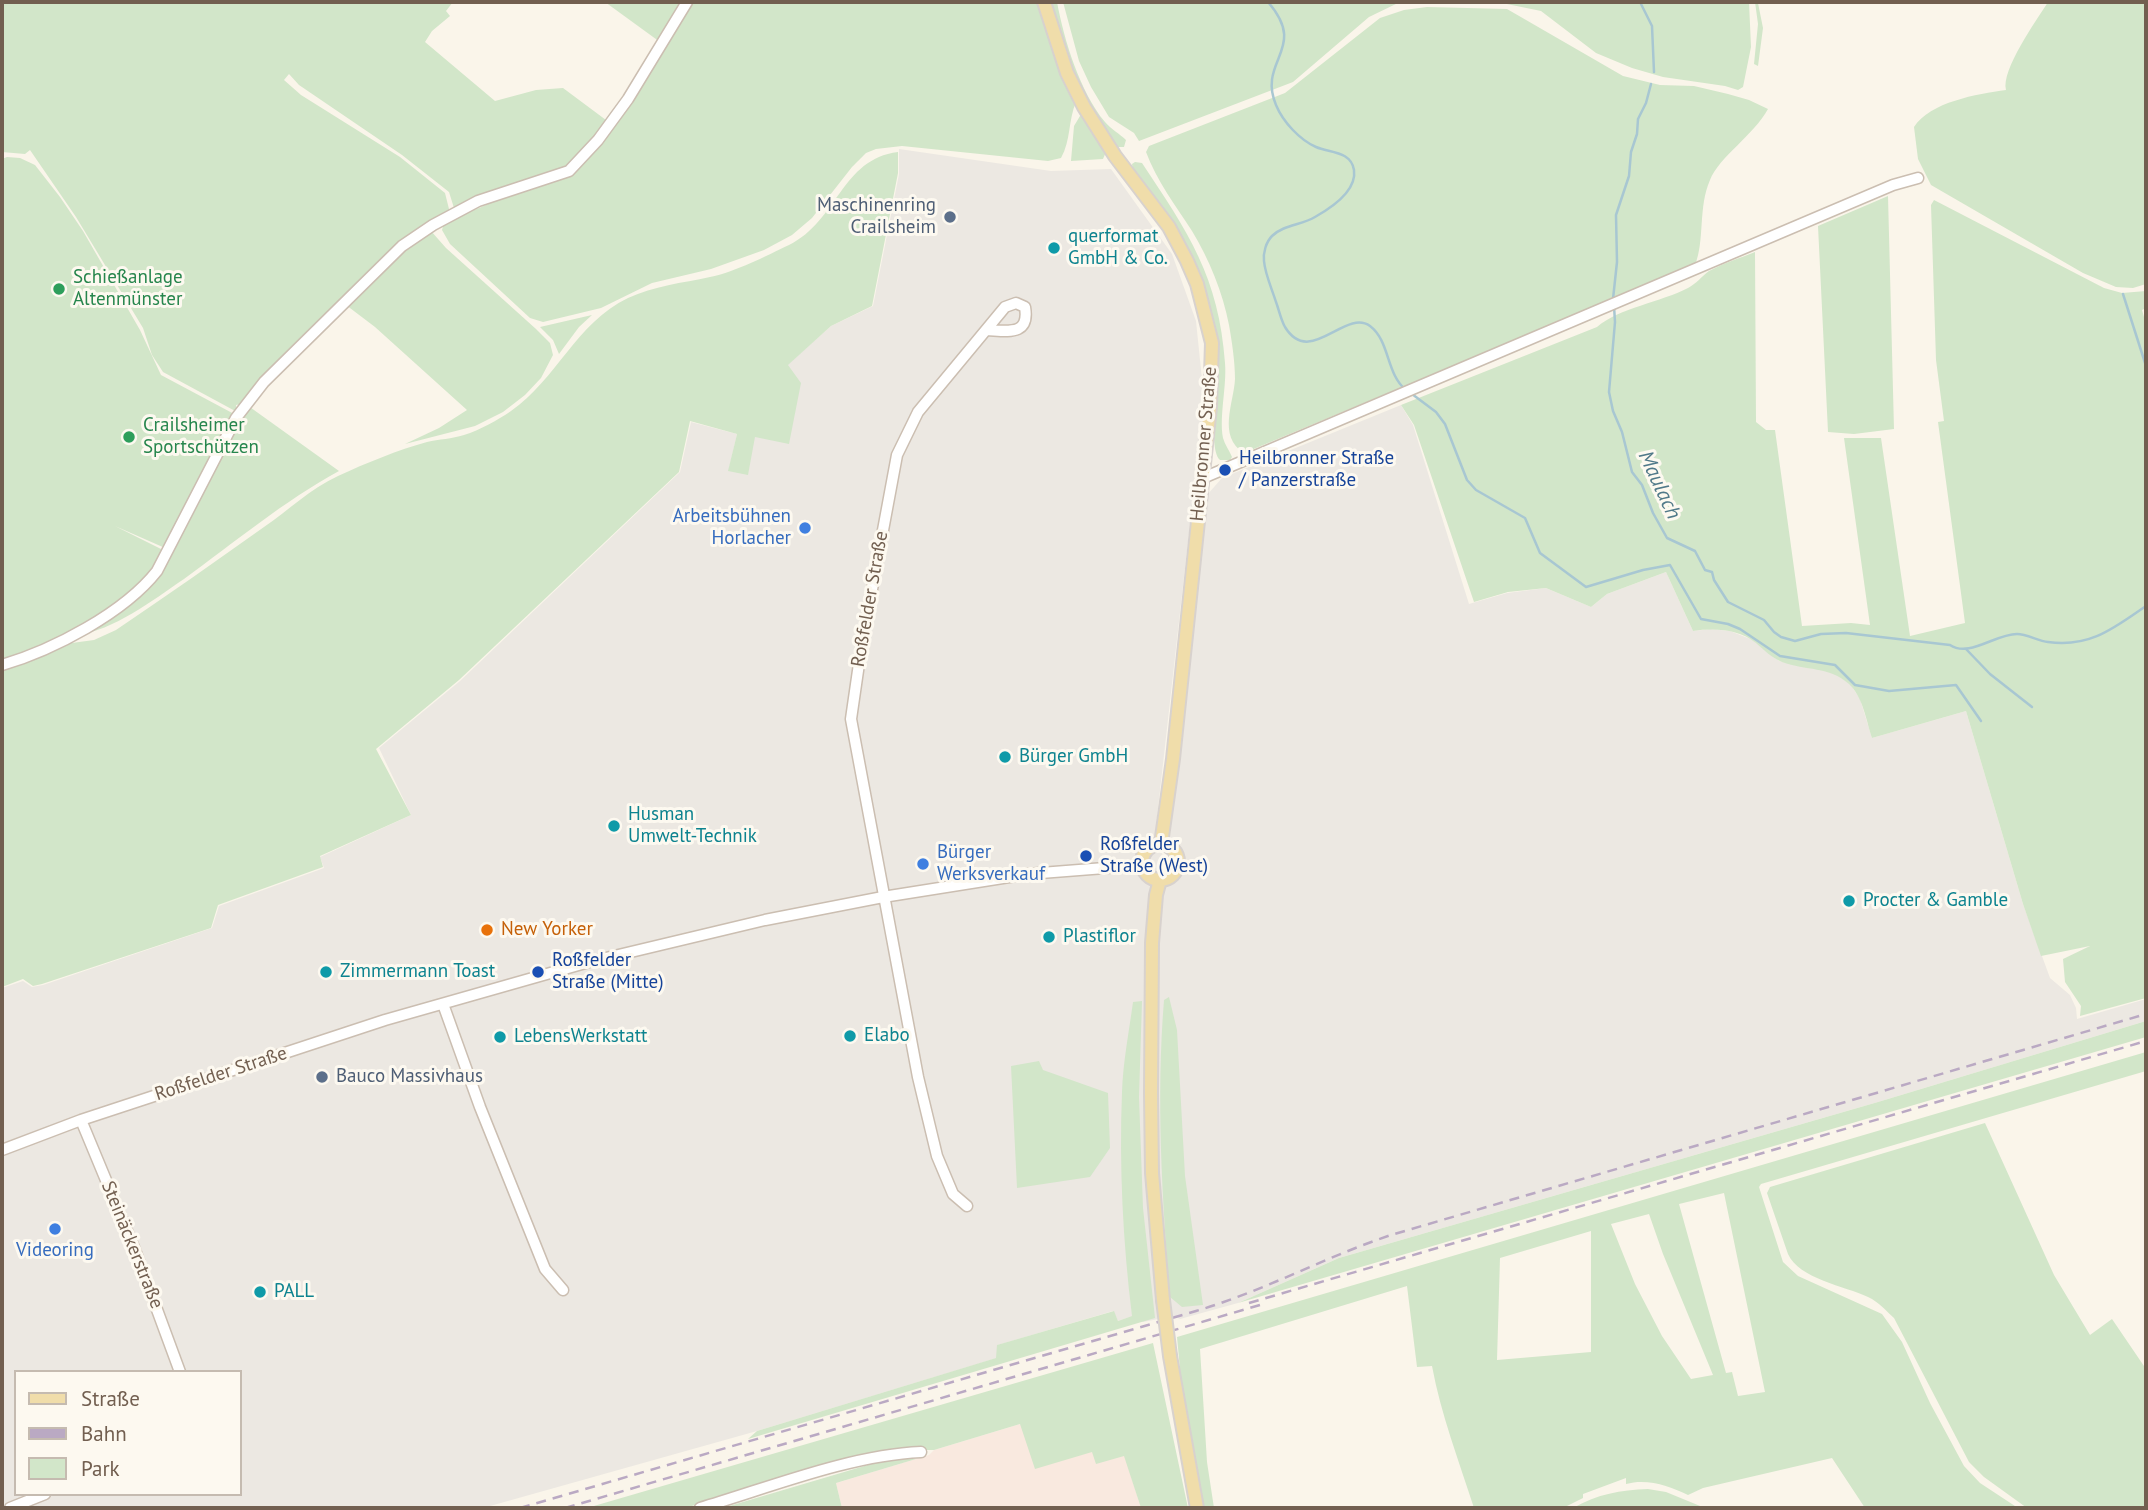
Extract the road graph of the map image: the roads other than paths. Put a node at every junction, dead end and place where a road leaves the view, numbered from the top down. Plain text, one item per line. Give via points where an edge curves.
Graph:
1 (687, 2) edge
2 (1044, 2) edge
3 (1918, 178) dead end
4 (987, 330) dead end
5 (1203, 478) junction
6 (2, 665) edge
7 (1161, 844) junction
8 (1143, 865) junction
9 (1160, 880) junction
10 (883, 897) junction
11 (443, 1003) junction
12 (81, 1120) junction
13 (2, 1150) edge
14 (967, 1206) dead end
15 (563, 1290) dead end
16 (179, 1370) edge
17 (920, 1452) dead end
18 (40, 1496) edge
19 (10, 1508) edge
20 (700, 1508) edge
21 (1198, 1508) edge

1 - 6 street via 628,99 569,171 478,201 402,246 264,382 236,418 151,579 130,598 61,641
2 - 5 main road, Heilbronner Straße via 1084,107 1169,227 1197,284 1212,343
3 - 5 street
4 - 10 street, Roßfelder Straße via 918,412 905,437 897,456 876,563 851,719
5 - 7 main road, Heilbronner Straße
7 - 8 main road via 1150,847
7 - 9 main road via 1175,851 1178,866 1171,876
8 - 9 main road via 1146,873
8 - 10 street, Roßfelder Straße via 1028,874
9 - 21 main road, bridge via 1152,943 1152,1173 1170,1356
10 - 11 street, Roßfelder Straße via 674,941
10 - 14 street, Roßfelder Straße via 937,1156 953,1194
11 - 12 street, Roßfelder Straße
11 - 15 street via 545,1269
12 - 13 street, Roßfelder Straße
12 - 16 street, Steinäckerstraße
17 - 20 street via 853,1462
18 - 19 street

